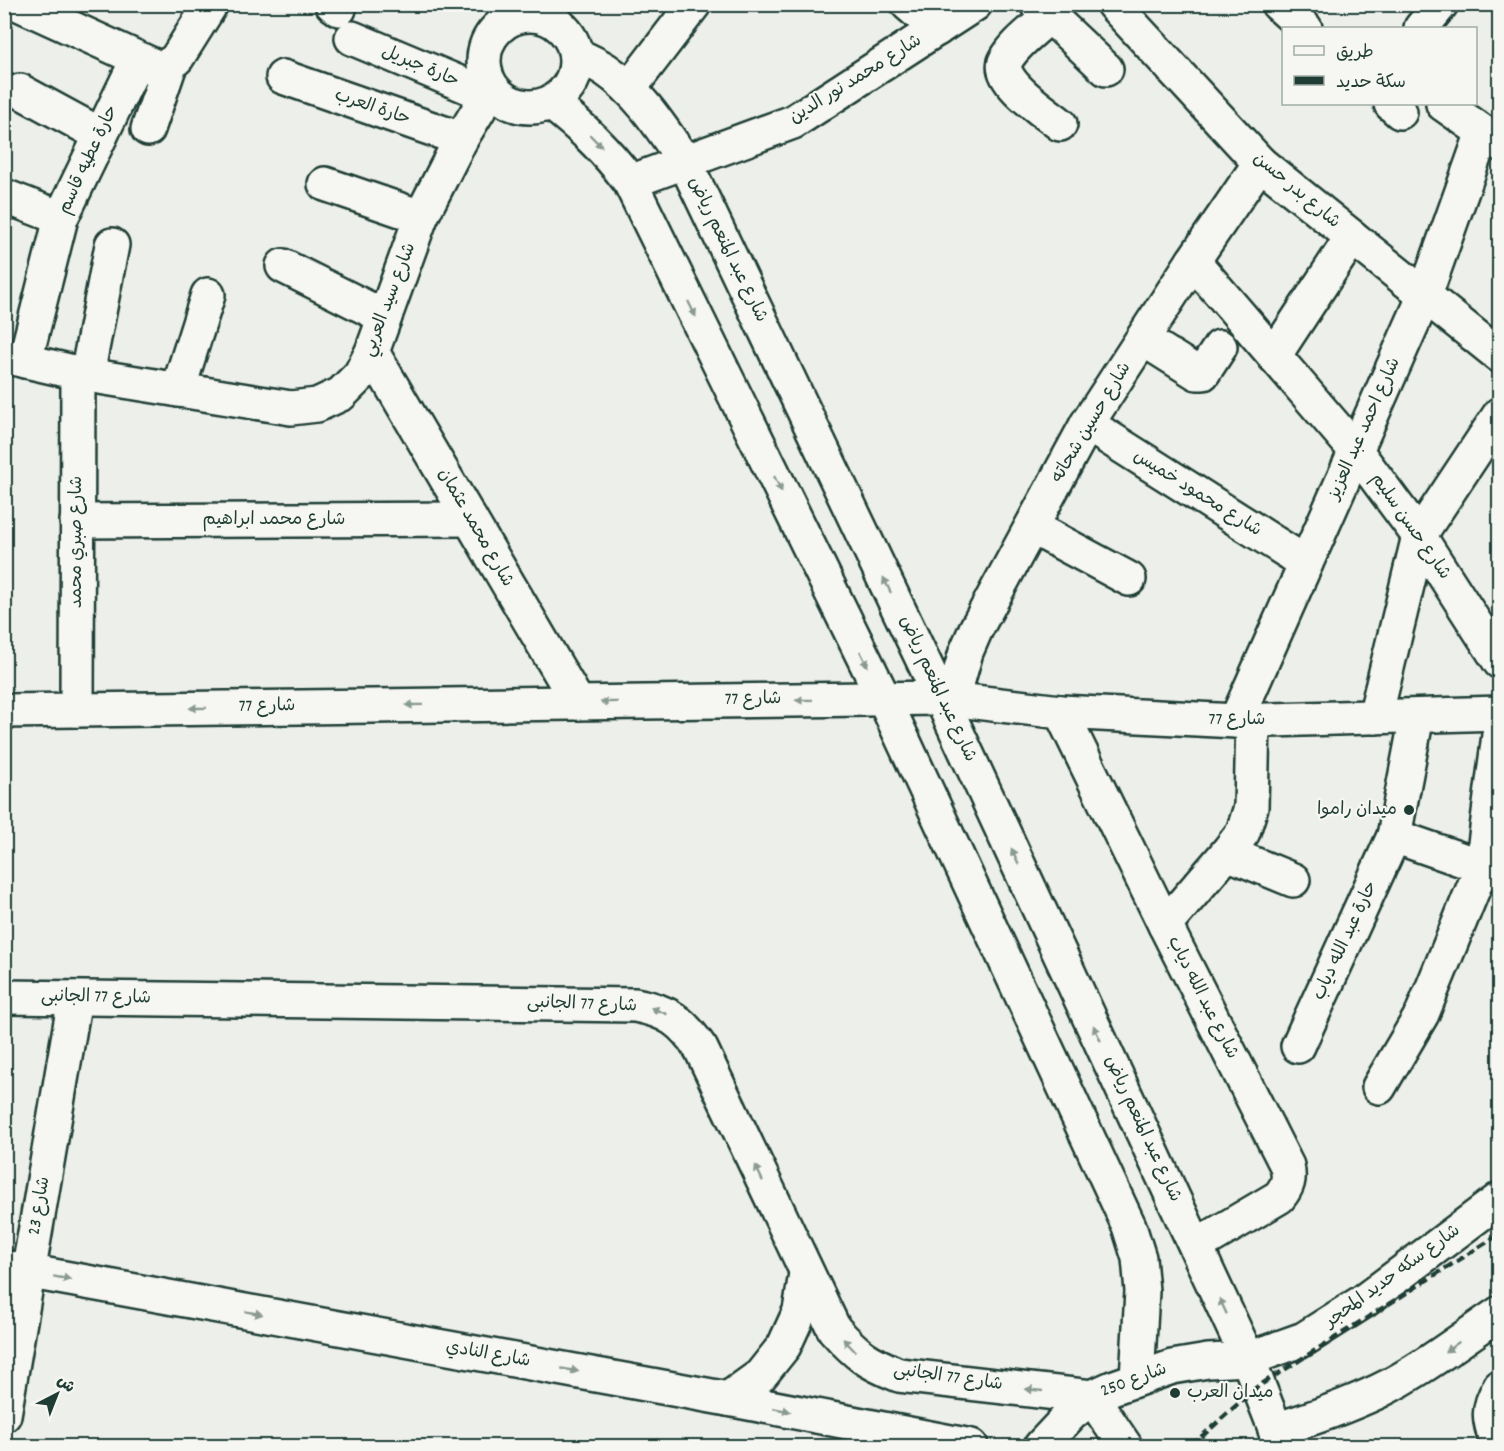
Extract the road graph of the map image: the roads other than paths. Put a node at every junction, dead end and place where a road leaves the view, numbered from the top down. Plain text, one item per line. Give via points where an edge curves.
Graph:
1 (19, 4) edge
2 (211, 4) edge
3 (694, 4) edge
4 (908, 4) edge
5 (975, 4) edge
6 (1113, 4) edge
7 (1278, 4) edge
8 (523, 9) edge
9 (1043, 10) edge
10 (1304, 27) edge
11 (937, 29) junction
12 (352, 38) dead end
13 (577, 55) junction
14 (165, 67) junction
15 (1106, 69) dead end
16 (283, 77) dead end
17 (629, 89) junction
18 (20, 91) dead end
19 (490, 92) junction
20 (551, 104) junction
21 (1444, 105) edge
22 (1060, 124) dead end
23 (148, 129) dead end
24 (101, 135) junction
25 (1491, 138) edge
26 (461, 139) junction
27 (685, 162) junction
28 (1260, 163) junction
29 (630, 182) junction
30 (325, 184) dead end
31 (4, 196) edge
32 (421, 217) junction
33 (61, 218) junction
34 (1352, 237) junction
35 (112, 245) dead end
36 (1193, 261) junction
37 (284, 266) dead end
38 (208, 295) dead end
39 (1425, 295) junction
40 (384, 317) junction
41 (1143, 339) junction
42 (1220, 347) dead end
43 (372, 352) junction
44 (1274, 356) junction
45 (1500, 356) edge
46 (15, 359) edge
47 (82, 374) junction
48 (178, 390) junction
49 (1500, 414) edge
50 (1087, 424) junction
51 (1356, 451) junction
52 (470, 519) junction
53 (77, 521) junction
54 (1032, 527) junction
55 (1419, 536) junction
56 (1306, 563) junction
57 (1129, 579) dead end
58 (1500, 662) edge
59 (947, 698) junction
60 (884, 699) junction
61 (578, 703) junction
62 (77, 710) junction
63 (4, 711) edge
64 (1061, 712) junction
65 (1500, 713) edge
66 (1417, 716) junction
67 (1375, 717) junction
68 (1244, 721) junction
69 (1500, 727) edge
70 (1394, 836) junction
71 (1227, 853) junction
72 (1491, 870) edge
73 (1293, 880) dead end
74 (1165, 925) junction
75 (4, 997) edge
76 (75, 998) junction
77 (1298, 1046) dead end
78 (1379, 1087) dead end
79 (1500, 1199) edge
80 (1196, 1246) junction
81 (17, 1269) edge
82 (806, 1273) junction
83 (1500, 1313) edge
84 (1248, 1359) junction
85 (1137, 1379) junction
86 (1500, 1387) edge
87 (1092, 1397) junction
88 (728, 1399) junction
89 (4, 1415) edge
90 (1278, 1438) edge
91 (960, 1445) edge
92 (1041, 1446) edge
93 (1125, 1446) edge
94 (1498, 1446) edge

1 - 14 street
2 - 14 street via 177,58
3 - 17 street
4 - 11 street
5 - 11 street, شارع محمد نور الدين
6 - 28 street, شارع بدر حسن
7 - 10 street
8 - 13 street via 551,18 569,33
8 - 19 street via 490,36 484,53
9 - 15 street
9 - 22 street via 1005,62 1005,75
11 - 27 street, شارع محمد نور الدين via 793,122
12 - 19 street, حارة جبريل
13 - 17 street, شارع عبد المنعم رياض via 605,69
13 - 20 street via 576,74 566,91
14 - 23 street
14 - 24 street, حارة عطيه قاسم via 135,69
16 - 26 street, حارة العرب
17 - 27 street, شارع عبد المنعم رياض
18 - 24 street
19 - 20 street via 509,103 530,108
19 - 26 street, شارع سيد العربي
20 -> 29 street via 581,126
21 - 25 street
24 - 33 street, حارة عطيه قاسم
25 - 39 street, شارع احمد عبد العزيز
26 - 32 street, شارع سيد العربي
27 - 29 street, شارع محمد نور الدين
59 -> 27 street, شارع عبد المنعم رياض
28 - 34 street, شارع بدر حسن
28 - 36 street, شارع حسين شحاته
29 -> 60 street
30 - 32 street
31 - 33 street
32 - 40 street, شارع سيد العربي
33 - 46 street, حارة عطيه قاسم
34 - 39 street, شارع بدر حسن
34 - 44 street
35 - 47 street, شارع صبري محمد
36 - 41 street, شارع حسين شحاته
36 - 44 street, شارع حسن سليم
37 - 40 street
38 - 48 street
39 - 45 street, شارع بدر حسن
39 - 51 street, شارع احمد عبد العزيز
40 - 43 street, شارع سيد العربي
41 - 42 street via 1197,374 1208,369
41 - 50 street, شارع حسين شحاته
43 - 48 street, شارع سيد العربي via 360,375 341,394 317,405 291,408
43 - 52 street, شارع محمد عثمان
44 - 51 street, شارع حسن سليم
46 - 47 street, شارع سيد العربي
47 - 48 street, شارع سيد العربي
47 - 53 street, شارع صبري محمد
49 - 55 street
50 - 54 street, شارع حسين شحاته
50 - 56 street, شارع محمود خميس
51 - 55 street, شارع حسن سليم
51 - 56 street, شارع احمد عبد العزيز
52 - 53 street, شارع محمد ابراهيم
52 - 61 street, شارع محمد عثمان
53 - 62 street, شارع صبري محمد
54 - 57 street
54 - 59 street, شارع حسين شحاته via 976,629
55 - 58 street, شارع حسن سليم
55 - 67 street
56 - 68 street, شارع احمد عبد العزيز
59 - 60 street, شارع 77
59 - 64 street, شارع 77
80 -> 59 street, شارع عبد المنعم رياض
60 -> 61 street, شارع 77
60 - 85 street via 1129,1227 1139,1258 1142,1291
61 -> 62 street, شارع 77
62 - 63 street, شارع 77
64 - 68 street, شارع 77
64 - 74 street, شارع عبد الله دياب
65 - 66 street, شارع 77
66 - 67 street, شارع 77
66 - 70 street, حارة عبد الله دياب
67 - 68 street, شارع 77
68 - 71 street via 1251,807 1243,832
69 - 72 street
70 - 72 street
70 - 77 street, حارة عبد الله دياب
71 - 73 street
71 - 74 street
72 - 78 street via 1422,1014
74 - 80 street, شارع عبد الله دياب via 1290,1177 1279,1197
75 - 76 street, شارع 77 الجانبى
76 - 81 street, شارع 23
82 -> 76 street, شارع 77 الجانبى via 701,1049 674,1018 655,1009 635,1005
79 - 84 street, شارع سكه حديد المحجر via 1364,1301 1304,1339
84 -> 80 street, شارع عبد المنعم رياض
81 -> 88 street, شارع النادي
81 - 89 street, شارع 23
87 -> 82 street, شارع 77 الجانبى via 900,1375 874,1365 834,1329
82 - 88 street via 800,1311 784,1346 760,1376
83 -> 90 street via 1429,1363
84 - 85 street, شارع 250 via 1172,1367
84 - 90 street, شارع عبد المنعم رياض
85 - 87 street, شارع 250
86 - 94 street via 1492,1400 1489,1417
87 - 92 street, شارع 250
87 - 93 street
88 -> 91 street, شارع النادي

